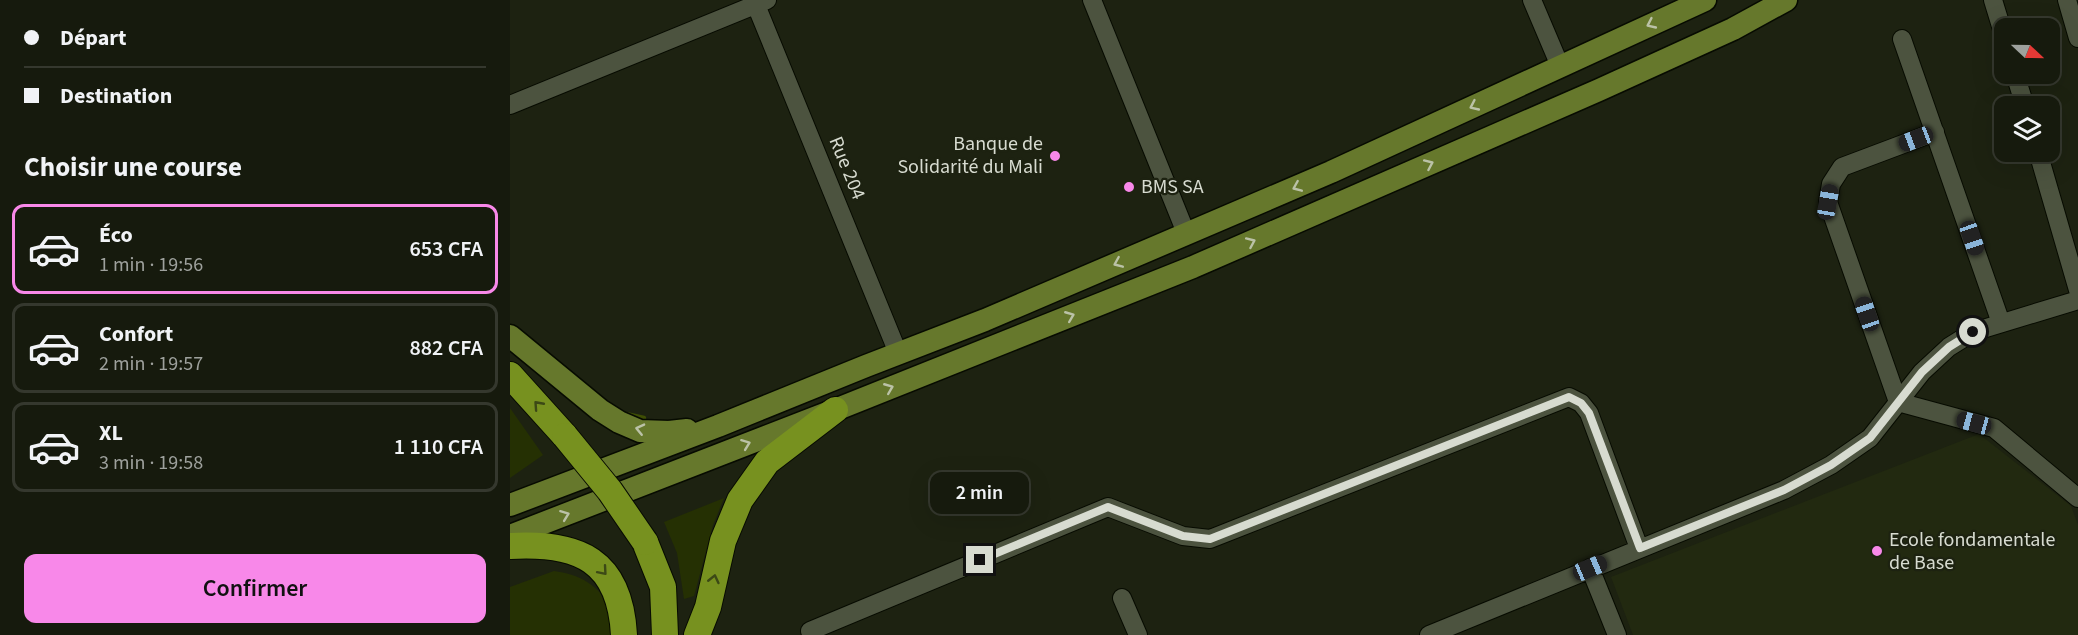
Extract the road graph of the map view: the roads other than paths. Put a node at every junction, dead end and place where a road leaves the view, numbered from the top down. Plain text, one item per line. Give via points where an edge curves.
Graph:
1 (1092, 0) edge
2 (1532, 0) edge
3 (1705, 0) edge
4 (1786, 0) edge
5 (1993, 0) edge
6 (2067, 0) edge
7 (759, 2) edge
8 (1998, 18) edge
9 (2078, 38) edge
10 (1902, 39) dead end
11 (1560, 66) junction
12 (510, 105) edge
13 (1935, 132) junction
14 (2041, 162) edge
15 (1186, 233) junction
16 (2078, 290) edge
17 (2078, 300) edge
18 (2001, 323) junction
19 (510, 336) edge
20 (898, 353) junction
21 (510, 375) edge
22 (1898, 402) junction
23 (835, 410) junction
24 (718, 426) junction
25 (2078, 498) edge
26 (510, 505) edge
27 (510, 536) edge
28 (510, 546) edge
29 (1640, 548) junction
30 (1590, 568) junction
31 (1122, 598) dead end
32 (810, 631) dead end
33 (624, 635) edge
34 (665, 635) edge
35 (697, 635) edge
36 (1138, 635) edge
37 (1429, 635) edge
38 (1617, 635) edge

1 - 15 street
2 - 11 street
3 -> 11 main road
23 -> 4 main road via 1193,267 1640,71
5 - 8 street
6 - 9 street
7 - 12 street
7 - 20 street, Rue 204
10 - 13 street
11 -> 15 main road via 1331,172
13 - 18 street
13 - 22 street via 1842,167 1831,184 1828,202
14 - 16 street
15 -> 20 main road
17 - 18 street
18 - 22 street via 1973,332 1949,347
24 -> 19 main road via 640,431 619,422
20 - 24 main road
34 -> 21 highway, bridge via 663,587 645,542 610,491
22 - 25 street via 1994,428
22 - 29 street via 1870,438 1831,465 1784,490
27 -> 23 main road
35 -> 23 highway via 708,607 723,542 740,500 767,462
24 - 26 main road
28 -> 33 highway via 540,544 570,549 595,563 612,582 623,613
29 - 30 street
29 - 32 street via 1589,413 1569,397 1210,539 1183,536 1108,507
30 - 37 street
30 - 38 street
31 - 36 street

